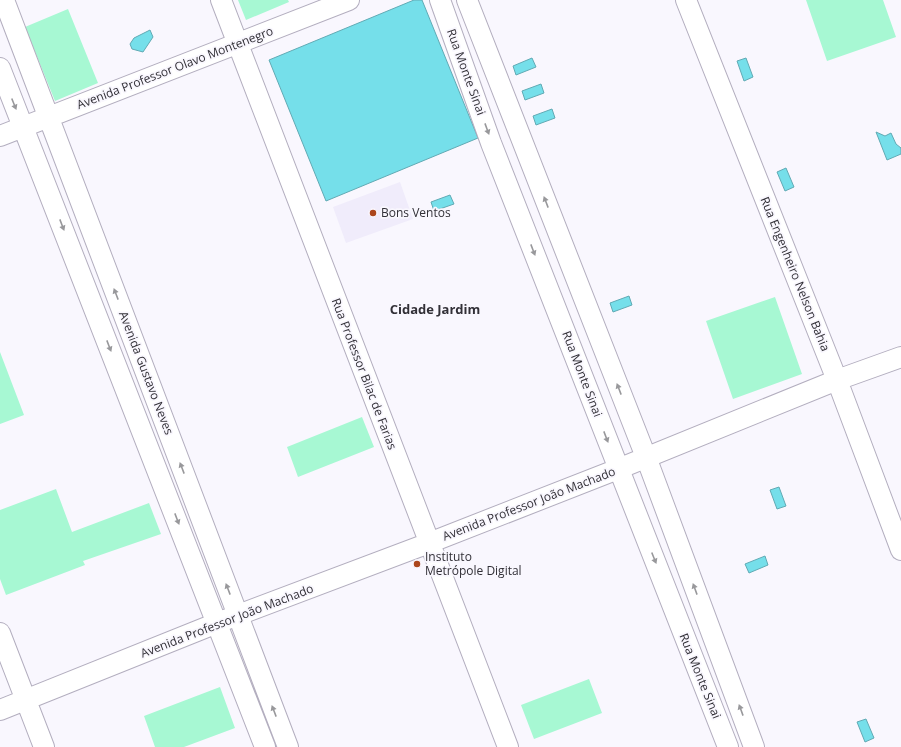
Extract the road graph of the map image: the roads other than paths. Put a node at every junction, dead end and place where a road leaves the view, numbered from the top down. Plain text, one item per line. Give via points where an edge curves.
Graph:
1 (4, 0) edge
2 (221, 0) edge
3 (349, 0) edge
4 (440, 0) edge
5 (467, 0) edge
6 (686, 0) edge
7 (238, 44) junction
8 (0, 68) edge
9 (50, 117) junction
10 (23, 127) junction
11 (0, 136) edge
12 (901, 357) edge
13 (837, 380) junction
14 (646, 458) junction
15 (618, 469) junction
16 (429, 543) junction
17 (901, 550) edge
18 (238, 616) junction
19 (218, 624) junction
20 (0, 633) edge
21 (26, 700) junction
22 (0, 710) edge
23 (44, 747) edge
24 (265, 747) edge
25 (288, 747) edge
26 (508, 747) edge
27 (728, 747) edge
28 (754, 747) edge

1 - 9 street, Avenida Gustavo Neves
2 - 7 street, Rua Professor Bilac de Farias
3 - 7 street, Avenida Professor Olavo Montenegro
4 -> 15 street, Rua Monte Sinai via 491,143
14 -> 5 street, Rua Monte Sinai
6 - 13 street, Rua Engenheiro Nelson Bahia
7 - 9 street, Avenida Professor Olavo Montenegro
7 - 16 street, Rua Professor Bilac de Farias
8 -> 10 street, Avenida Gustavo Neves
9 - 10 street, Avenida Professor Olavo Montenegro
18 -> 9 street, Avenida Gustavo Neves
10 - 11 street, Avenida Professor Olavo Montenegro
10 -> 19 street, Avenida Gustavo Neves
12 - 13 street, Avenida Professor João Machado
13 - 14 street, Avenida Professor João Machado
13 - 17 street, Rua Engenheiro Nelson Bahia
14 - 15 street, Avenida Professor João Machado
28 -> 14 street, Rua Monte Sinai
15 - 16 street, Avenida Professor João Machado
15 -> 27 street, Rua Monte Sinai
16 - 18 street, Avenida Professor João Machado
16 - 26 street, Rua Professor Bilac de Farias
18 - 19 street, Avenida Professor João Machado
25 -> 18 street, Avenida Gustavo Neves
19 - 21 street, Avenida Professor João Machado
19 - 24 street, Avenida Gustavo Neves
20 - 21 street
21 - 22 street, Avenida Professor João Machado
21 - 23 street

